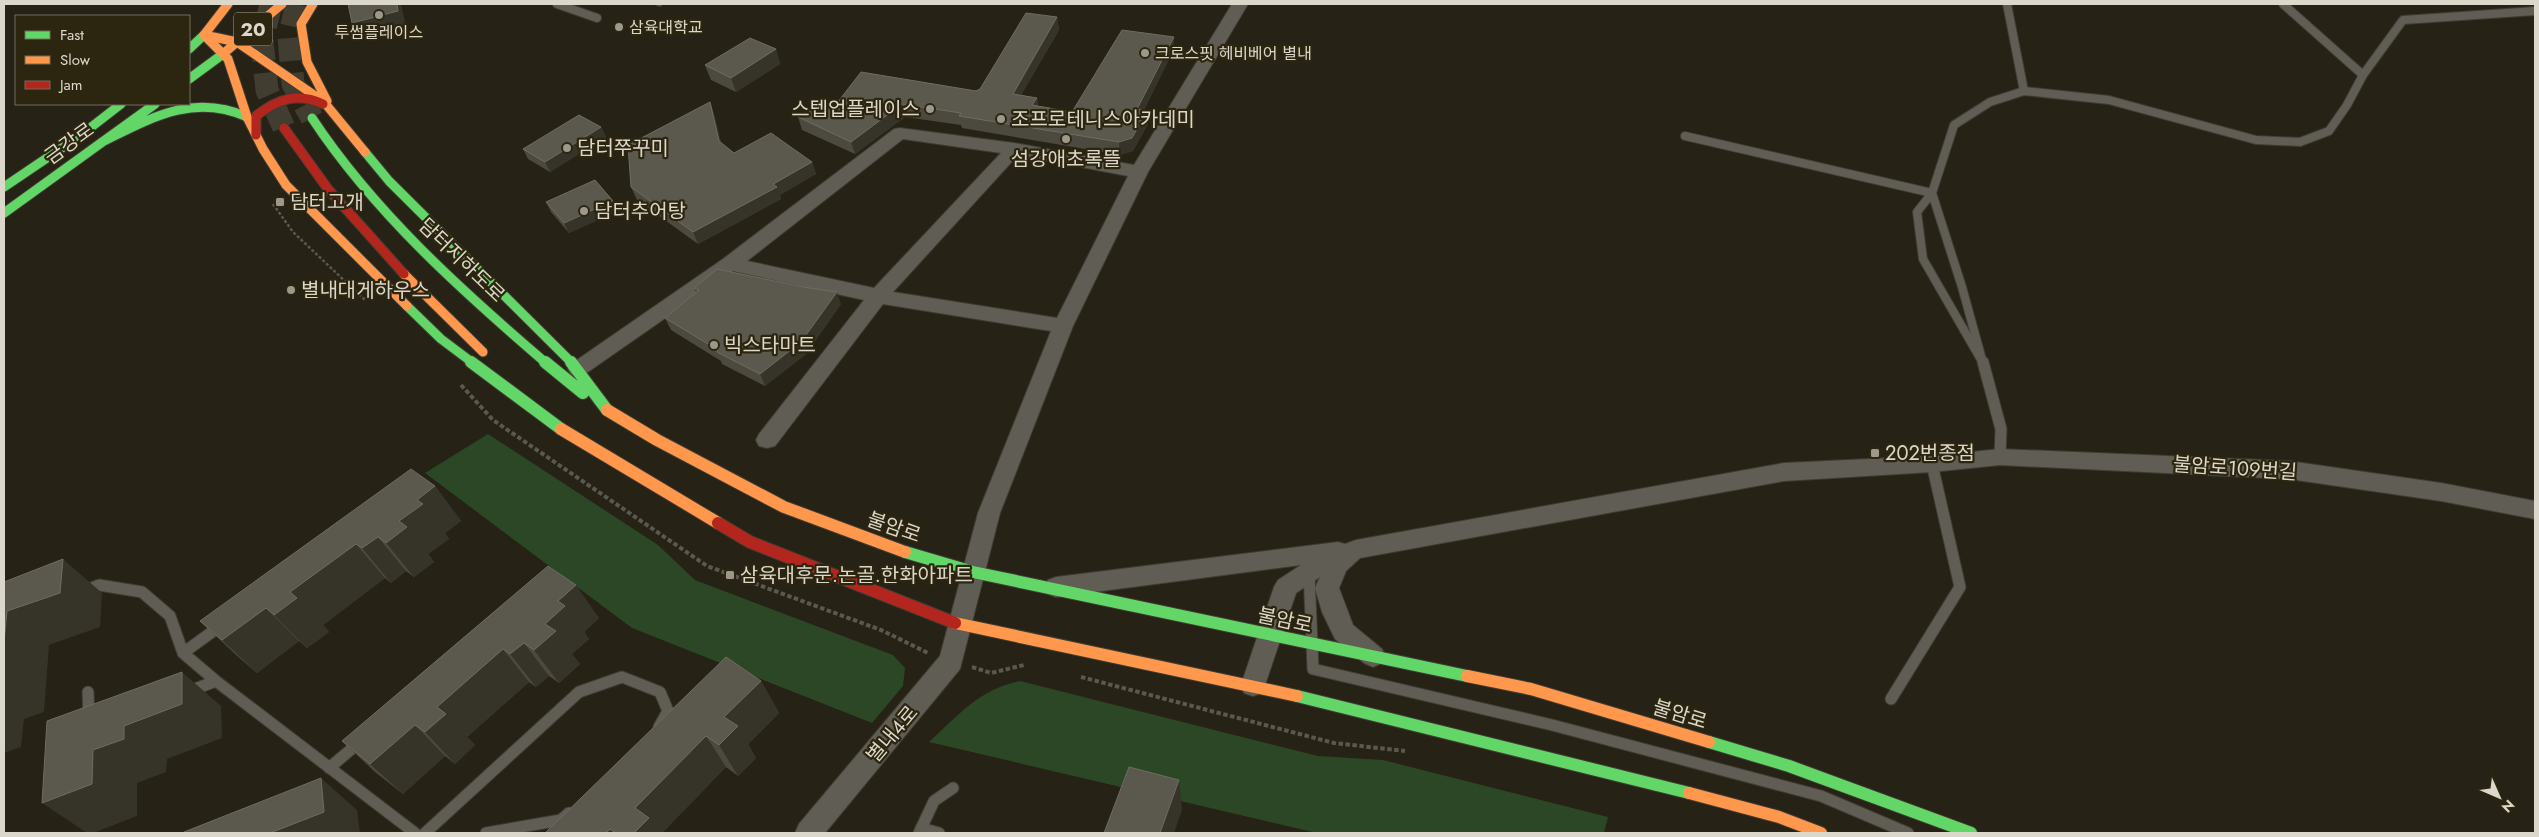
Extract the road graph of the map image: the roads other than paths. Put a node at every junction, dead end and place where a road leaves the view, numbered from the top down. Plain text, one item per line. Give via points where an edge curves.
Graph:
1 (228, 4) edge
2 (282, 4) edge
3 (313, 4) edge
4 (557, 4) edge
5 (1240, 4) edge
6 (2007, 4) edge
7 (2283, 4) edge
8 (2535, 11) edge
9 (596, 18) dead end
10 (204, 35) junction
11 (237, 42) junction
12 (190, 48) edge
13 (223, 54) junction
14 (2363, 75) junction
15 (190, 78) edge
16 (2024, 91) junction
17 (120, 105) edge
18 (154, 105) edge
19 (333, 114) junction
20 (247, 117) junction
21 (312, 118) tunnel mouth
22 (284, 128) tunnel mouth
23 (256, 135) junction
24 (1685, 136) dead end
25 (102, 142) junction
26 (1014, 149) junction
27 (1139, 172) junction
28 (4, 187) edge
29 (1932, 193) junction
30 (4, 213) edge
31 (730, 264) junction
32 (878, 296) junction
33 (1064, 326) junction
34 (1983, 363) junction
35 (578, 369) junction
36 (606, 410) junction
37 (561, 429) junction
38 (767, 440) dead end
39 (2000, 457) junction
40 (1932, 464) junction
41 (2535, 510) edge
42 (1356, 548) junction
43 (972, 572) junction
44 (1309, 572) junction
45 (1048, 588) junction
46 (73, 596) dead end
47 (230, 619) edge
48 (959, 625) junction
49 (1270, 636) junction
50 (1312, 645) junction
51 (183, 653) junction
52 (1375, 657) junction
53 (216, 681) junction
54 (1253, 684) junction
55 (88, 692) dead end
56 (171, 698) edge
57 (1891, 699) dead end
58 (98, 724) edge
59 (373, 730) edge
60 (648, 739) edge
61 (329, 768) junction
62 (953, 788) dead end
63 (576, 807) edge
64 (920, 831) edge
65 (415, 833) edge
66 (425, 833) edge
67 (486, 833) edge
68 (808, 833) edge
69 (939, 833) edge
70 (1822, 833) edge
71 (1908, 833) edge
72 (1971, 833) edge

1 - 10 main road, 20
2 - 11 main road, 20
3 - 19 main road via 301,24 307,62
4 - 9 lane
5 - 27 street, 별내4로
6 - 16 lane
7 - 14 lane
8 - 14 lane via 2403,20
10 - 11 main road
10 - 12 main road
10 - 13 main road
11 - 13 main road, 20
11 - 19 main road via 306,88
13 - 15 main road
13 - 20 main road via 233,71
14 - 16 lane via 2329,131 2300,142 2256,140 2109,100
16 - 29 lane via 1990,102 1954,125
17 - 28 main road, 금강로
18 - 25 main road, 금강로
19 - 23 main road via 320,101 306,96 282,100 263,108 256,116
19 - 35 main road via 389,181
20 - 23 main road
20 - 25 main road via 223,107 200,107 146,122
21 - 36 main road, 담터지하도로 via 330,148 365,191 549,368
22 - 37 main road via 338,204 410,281
23 - 37 main road via 286,185 401,301 442,339
24 - 29 lane
25 - 30 main road, 금강로
26 - 27 street
26 - 31 street via 900,133
26 - 32 street
27 - 33 street, 별내4로
29 - 34 lane
29 - 34 lane via 1917,212 1922,259
31 - 32 street
31 - 35 street
32 - 33 street
32 - 38 street
33 - 43 street, 별내4로 via 989,513
34 - 39 lane via 2001,429
35 - 36 main road
36 - 43 main road, 불암로 via 784,507 903,551
37 - 48 main road via 750,542
39 - 40 street, 불암로109번길
39 - 41 street, 불암로109번길 via 2289,470 2441,492
40 - 42 street, 불암로109번길 via 1784,472
40 - 57 lane via 1960,587
42 - 44 street
42 - 45 street
42 - 52 street via 1337,565 1327,588 1344,632
43 - 45 main road, 불암로
43 - 48 street, 별내4로
44 - 49 street via 1286,587
44 - 50 lane
45 - 49 main road, 불암로
46 - 51 lane via 99,585 142,592 170,616
47 - 51 lane
48 - 54 main road
48 - 68 street, 별내4로 via 951,661
49 - 50 main road, 불암로
49 - 54 street
50 - 52 main road, 불암로
50 - 71 lane via 1313,669 1552,725 1821,796
51 - 53 lane
52 - 72 main road, 불암로 via 1550,695 1789,766
53 - 56 lane
53 - 61 lane
54 - 70 main road via 1615,773 1779,817
55 - 58 lane via 89,728
59 - 61 lane
60 - 66 lane via 668,711 660,692 622,677 579,692
61 - 65 lane
62 - 64 lane via 934,801
63 - 67 lane via 561,820
64 - 69 lane

